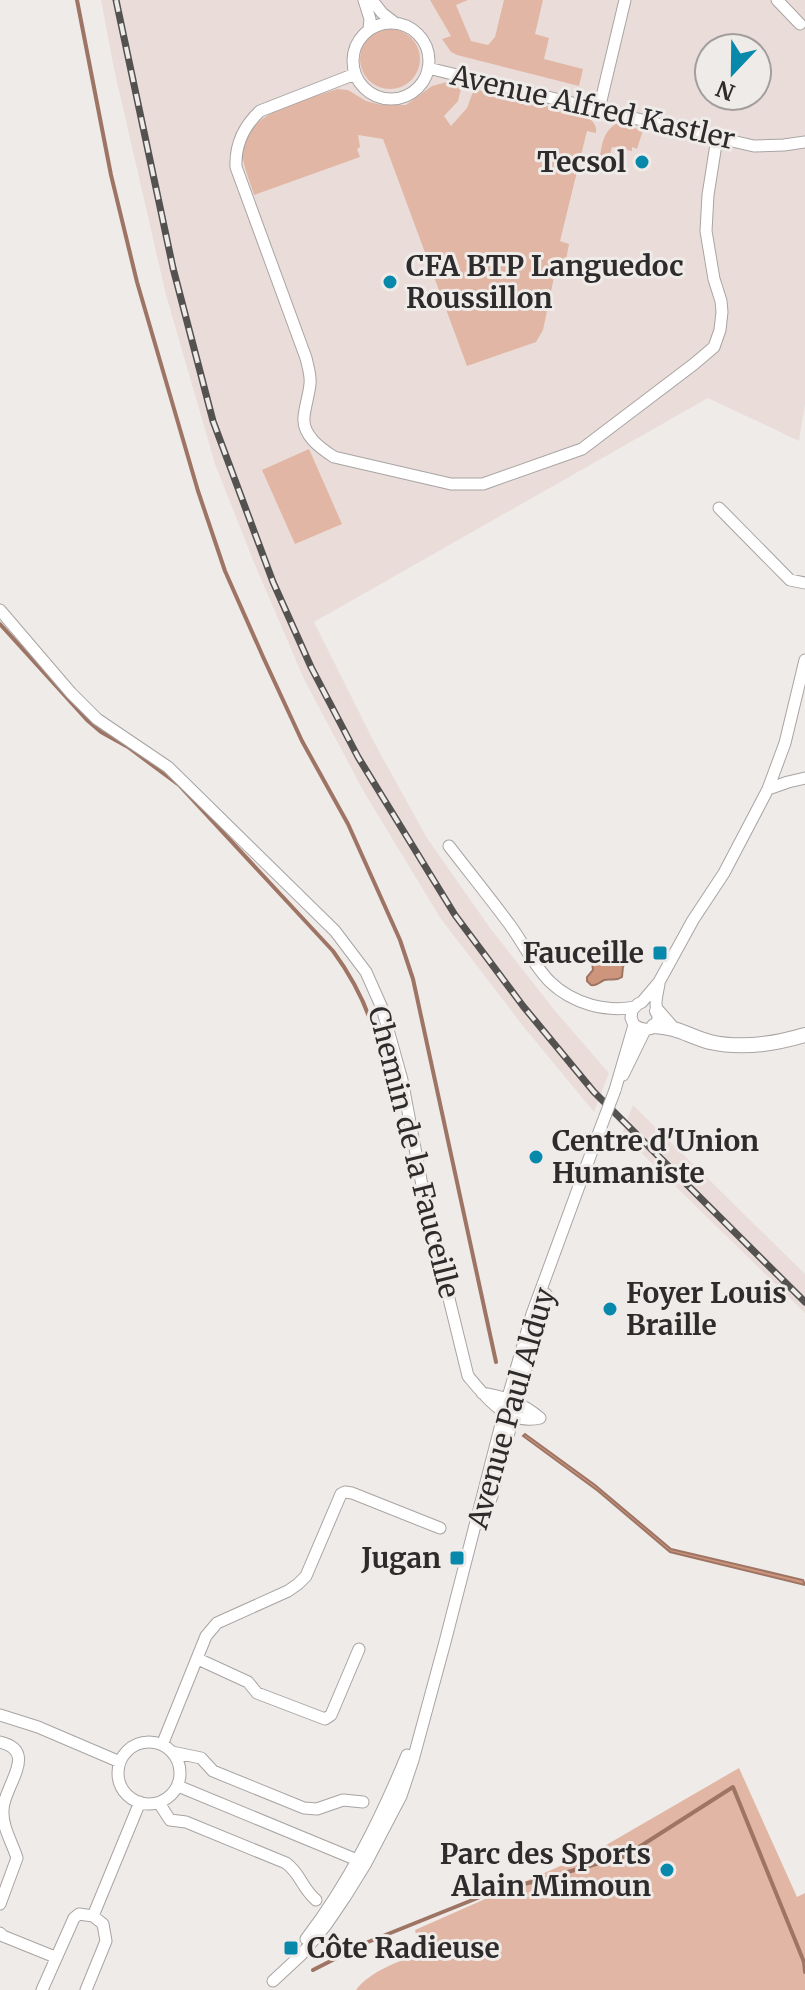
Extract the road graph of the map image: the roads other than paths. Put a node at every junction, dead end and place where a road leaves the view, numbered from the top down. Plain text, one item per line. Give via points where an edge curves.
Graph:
1 (364, 0) edge
2 (372, 0) edge
3 (625, 0) edge
4 (777, 0) edge
5 (395, 23) junction
6 (800, 24) dead end
7 (369, 29) junction
8 (428, 68) junction
9 (355, 74) junction
10 (599, 109) junction
11 (717, 138) junction
12 (805, 142) edge
13 (719, 508) dead end
14 (805, 583) edge
15 (0, 610) edge
16 (805, 660) edge
17 (805, 778) edge
18 (768, 789) junction
19 (449, 846) dead end
20 (644, 1016) junction
21 (805, 1035) edge
22 (482, 1393) junction
23 (512, 1400) junction
24 (509, 1415) junction
25 (440, 1528) dead end
26 (359, 1649) dead end
27 (198, 1659) junction
28 (0, 1715) edge
29 (0, 1742) edge
30 (162, 1745) junction
31 (172, 1752) junction
32 (120, 1762) junction
33 (178, 1786) junction
34 (140, 1802) junction
35 (363, 1802) dead end
36 (159, 1803) junction
37 (3, 1831) edge
38 (362, 1862) junction
39 (316, 1900) dead end
40 (0, 1904) edge
41 (93, 1916) junction
42 (0, 1933) edge
43 (55, 1957) junction
44 (270, 1986) edge
45 (42, 1990) edge
46 (86, 1990) edge

1 - 7 street
2 - 5 street
3 - 10 street
4 - 6 street
5 - 7 street
5 - 8 street via 421,38
7 - 9 street via 353,54
8 - 9 street via 416,89 394,99 376,96
8 - 10 street, Avenue Alfred Kastler
9 - 11 street via 260,111 248,122 236,167 306,358 310,389 303,421 309,435 334,457 451,484 483,484 582,449 714,347 722,312 706,231
10 - 11 street, Avenue Alfred Kastler
11 - 12 street, Avenue Alfred Kastler via 754,146
13 - 14 street via 790,580
15 - 22 street, Chemin de la Fauceille via 97,719 168,767 335,931 366,972 402,1080 468,1376
16 - 18 street
17 - 18 street
18 - 20 street, Avenue Paul Alduy
19 - 20 street via 560,992
20 - 21 street via 710,1042 779,1043
20 - 23 street, Avenue Paul Alduy, bridge via 532,1314
22 - 23 street
22 - 24 street, Chemin de la Fauceille
23 - 24 street, Avenue Paul Alduy
23 - 24 street via 540,1418
24 - 38 street, Avenue Paul Alduy via 413,1760 401,1796
25 - 27 street via 352,1493 341,1494 306,1576 288,1591 217,1623
26 - 27 street via 325,1719 257,1693 248,1682
27 - 30 street
28 - 32 street
29 - 37 street via 11,1744 18,1754 18,1768 2,1806
30 - 31 street
30 - 32 street via 142,1743
31 - 33 street via 180,1768
31 - 35 street via 201,1758 213,1771 304,1808 343,1800
32 - 34 street via 121,1787
33 - 36 street
33 - 38 street
34 - 36 street
34 - 41 street
36 - 39 street via 170,1820 286,1863
37 - 40 street via 17,1858
38 - 44 street, Avenue Paul Alduy via 326,1925
41 - 43 street via 74,1918
41 - 46 street via 103,1924 106,1941
42 - 43 street
43 - 45 street

